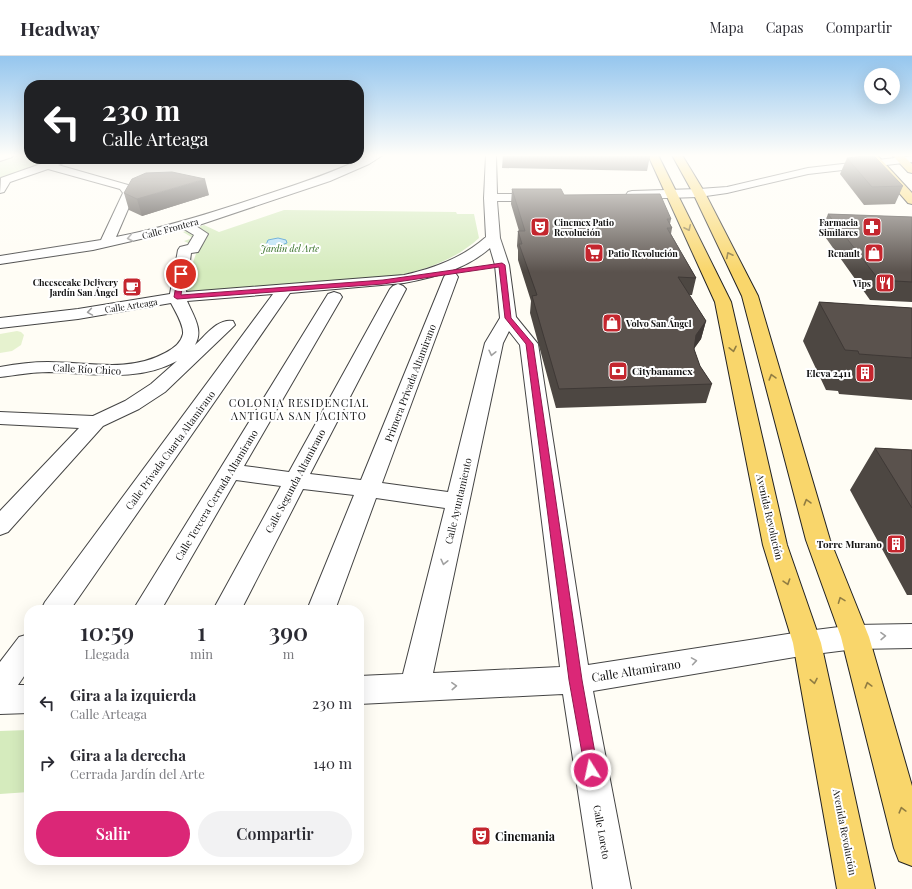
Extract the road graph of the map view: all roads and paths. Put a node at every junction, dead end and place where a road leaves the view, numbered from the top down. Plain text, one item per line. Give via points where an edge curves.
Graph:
1 (129, 194) edge
2 (280, 194) edge
3 (490, 194) edge
4 (672, 194) junction
5 (699, 194) joint
6 (617, 195) edge
7 (554, 197) edge
8 (490, 198) junction
9 (186, 225) junction
10 (493, 238) junction
11 (108, 243) junction
12 (0, 260) edge
13 (490, 267) junction
14 (430, 274) junction
15 (451, 277) dead end
16 (398, 289) dead end
17 (284, 290) junction
18 (177, 297) junction
19 (334, 298) dead end
20 (508, 318) junction
21 (0, 323) edge
22 (227, 325) dead end
23 (0, 372) edge
24 (0, 418) edge
25 (96, 422) junction
26 (229, 472) junction
27 (296, 480) junction
28 (368, 488) junction
29 (458, 502) junction
30 (1, 524) edge
31 (59, 605) edge
32 (150, 605) edge
33 (229, 605) edge
34 (323, 605) edge
35 (912, 636) edge
36 (855, 637) junction
37 (807, 643) junction
38 (24, 653) edge
39 (576, 680) junction
40 (0, 686) edge
41 (415, 688) junction
42 (364, 690) edge
43 (24, 699) edge
44 (0, 700) edge
45 (912, 848) edge
46 (612, 889) edge
47 (856, 889) edge

1 - 11 street
2 - 9 street, Calle Frontera
3 - 8 street
4 - 5 street
4 - 6 street
4 -> 37 main road, Avenida Revolución via 723,302 775,545
36 -> 5 main road via 818,540 750,296
7 - 8 street
8 - 10 street
9 -> 11 street, Calle Frontera
9 - 18 street via 202,234 193,249 185,250
10 - 13 street
10 - 14 street, Calle Arteaga via 472,256
11 - 12 street, Calle Frontera
13 - 14 street, Calle Arteaga
13 - 20 street
14 - 17 street, Calle Arteaga via 383,282
15 - 28 street, Primera Privada Altamirano
16 - 27 street, Calle Segunda Altamirano
17 - 18 street, Calle Arteaga
17 - 31 street, Calle Privada Cuarta Altamirano
18 -> 21 street, Calle Arteaga via 78,314
18 - 23 street, Calle Río Chico via 191,330 191,336 177,354 158,364 121,372 49,367
19 - 26 street, Calle Tercera Cerrada Altamirano
20 -> 29 street, Calle Ayuntamiento via 494,343
20 - 39 street, Calle Loreto via 529,344
22 - 25 street via 158,388 132,405
24 - 25 street
25 - 30 street
26 - 27 street
26 - 32 street, Calle Tercera Cerrada Altamirano
27 - 28 street
27 - 33 street, Calle Segunda Altamirano
28 - 29 street
28 - 34 street, Primera Privada Altamirano
29 -> 41 street, Calle Ayuntamiento
36 -> 35 street, Calle Altamirano
36 - 37 street, Calle Altamirano
45 -> 36 main road
39 -> 37 street, Calle Altamirano
37 -> 47 main road, Avenida Revolución
38 - 40 street
41 -> 39 street, Calle Altamirano
39 - 46 street, Calle Loreto
41 - 42 street, Calle Altamirano
43 - 44 street

